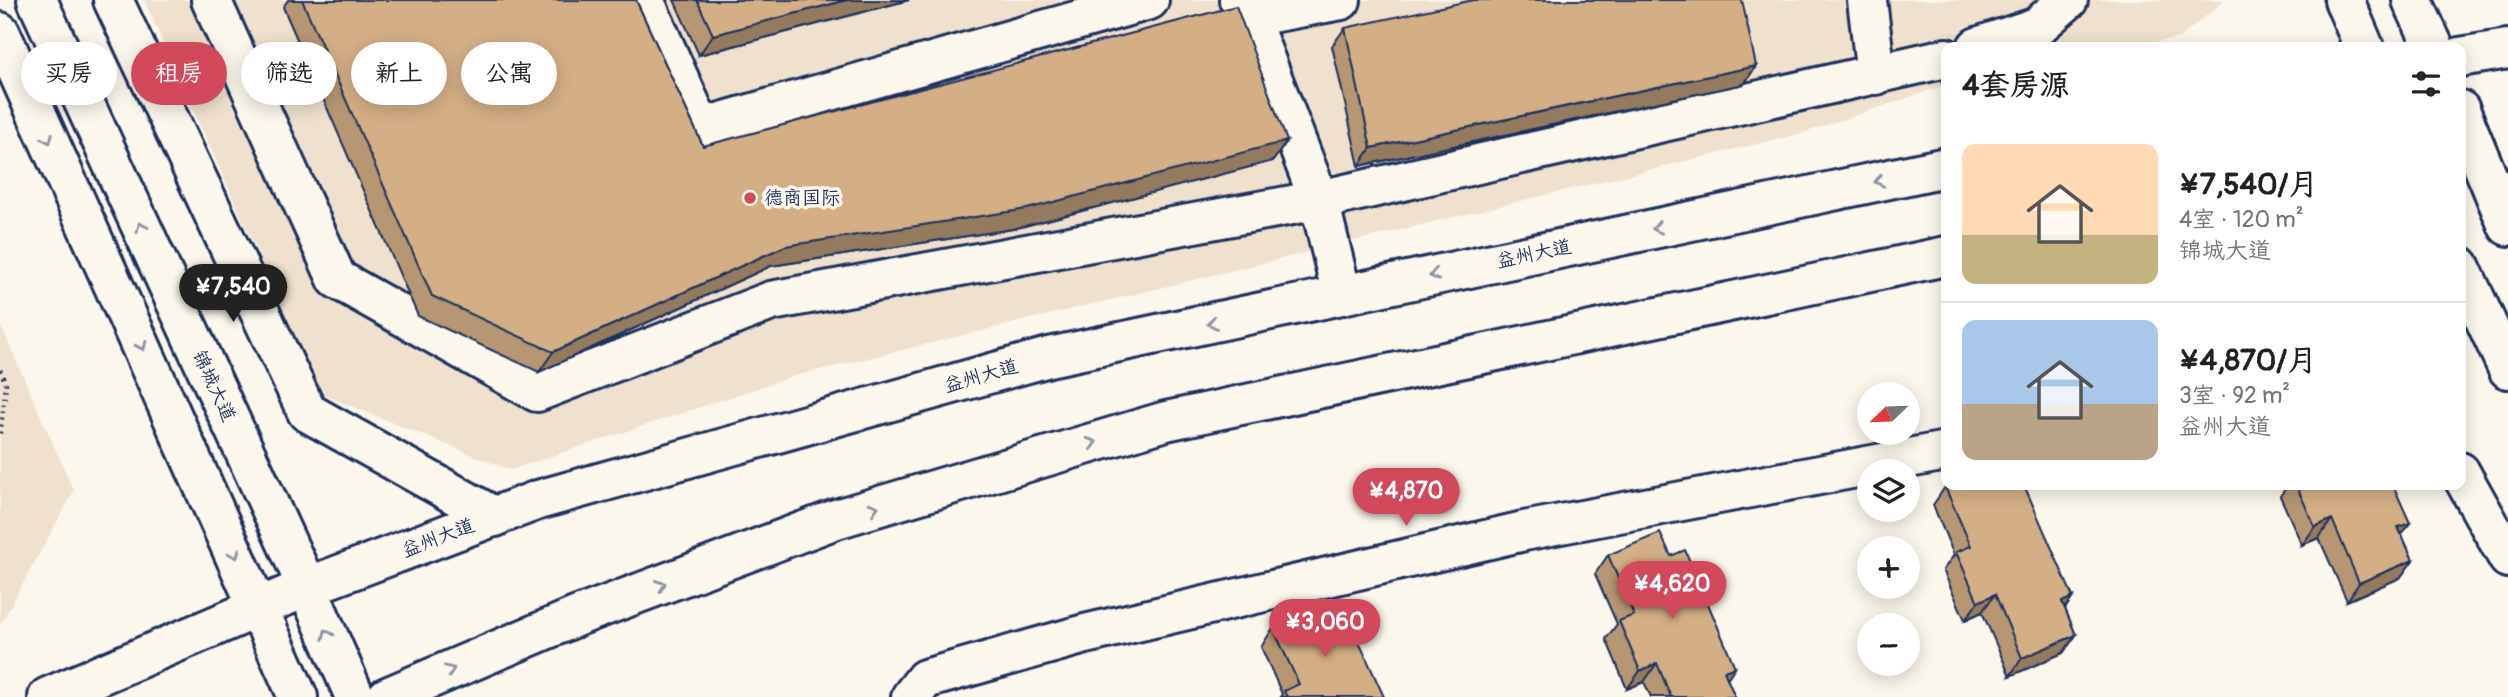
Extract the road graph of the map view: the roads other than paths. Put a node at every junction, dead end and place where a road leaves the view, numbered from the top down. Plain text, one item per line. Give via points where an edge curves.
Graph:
1 (37, 0) edge
2 (113, 0) edge
3 (211, 0) edge
4 (644, 0) edge
5 (1149, 0) edge
6 (1341, 0) edge
7 (1867, 0) edge
8 (2068, 0) edge
9 (2344, 0) edge
10 (2412, 0) edge
11 (1244, 9) edge
12 (0, 32) edge
13 (1992, 42) edge
14 (2362, 42) edge
15 (2432, 42) edge
16 (2508, 49) edge
17 (2466, 56) edge
18 (1941, 59) edge
19 (1877, 75) junction
20 (2466, 123) edge
21 (2483, 158) edge
22 (1941, 168) edge
23 (1319, 201) junction
24 (2508, 226) edge
25 (1941, 257) edge
26 (2466, 278) edge
27 (1342, 295) junction
28 (2508, 369) edge
29 (1941, 452) edge
30 (2466, 483) edge
31 (495, 517) junction
32 (2508, 558) edge
33 (307, 587) junction
34 (260, 607) junction
35 (48, 697) edge
36 (298, 697) edge
37 (355, 697) edge
38 (387, 697) edge
39 (911, 697) edge

33 -> 1 main road, 锦城大道
2 - 31 main road via 307,412
3 - 23 main road via 337,279 537,392 771,301
4 - 5 main road via 701,128
6 - 11 main road
7 - 19 main road
8 - 13 main road via 2037,27
9 - 14 main road
10 - 15 main road
11 - 23 main road
12 -> 34 main road
16 - 17 main road
18 - 19 main road
19 - 23 main road
20 - 21 main road
21 - 24 main road
22 -> 27 main road, 益州大道
23 - 27 main road
38 -> 25 main road via 578,616 836,519 1166,421
26 - 28 main road
27 -> 31 main road, 益州大道 via 1049,357 538,500
29 - 39 main road via 1524,531 1085,634 925,679
30 - 32 main road
31 - 33 main road, 益州大道
33 - 34 main road, 益州大道
37 -> 33 main road, 锦城大道
34 - 35 main road, 益州大道
34 - 36 main road

